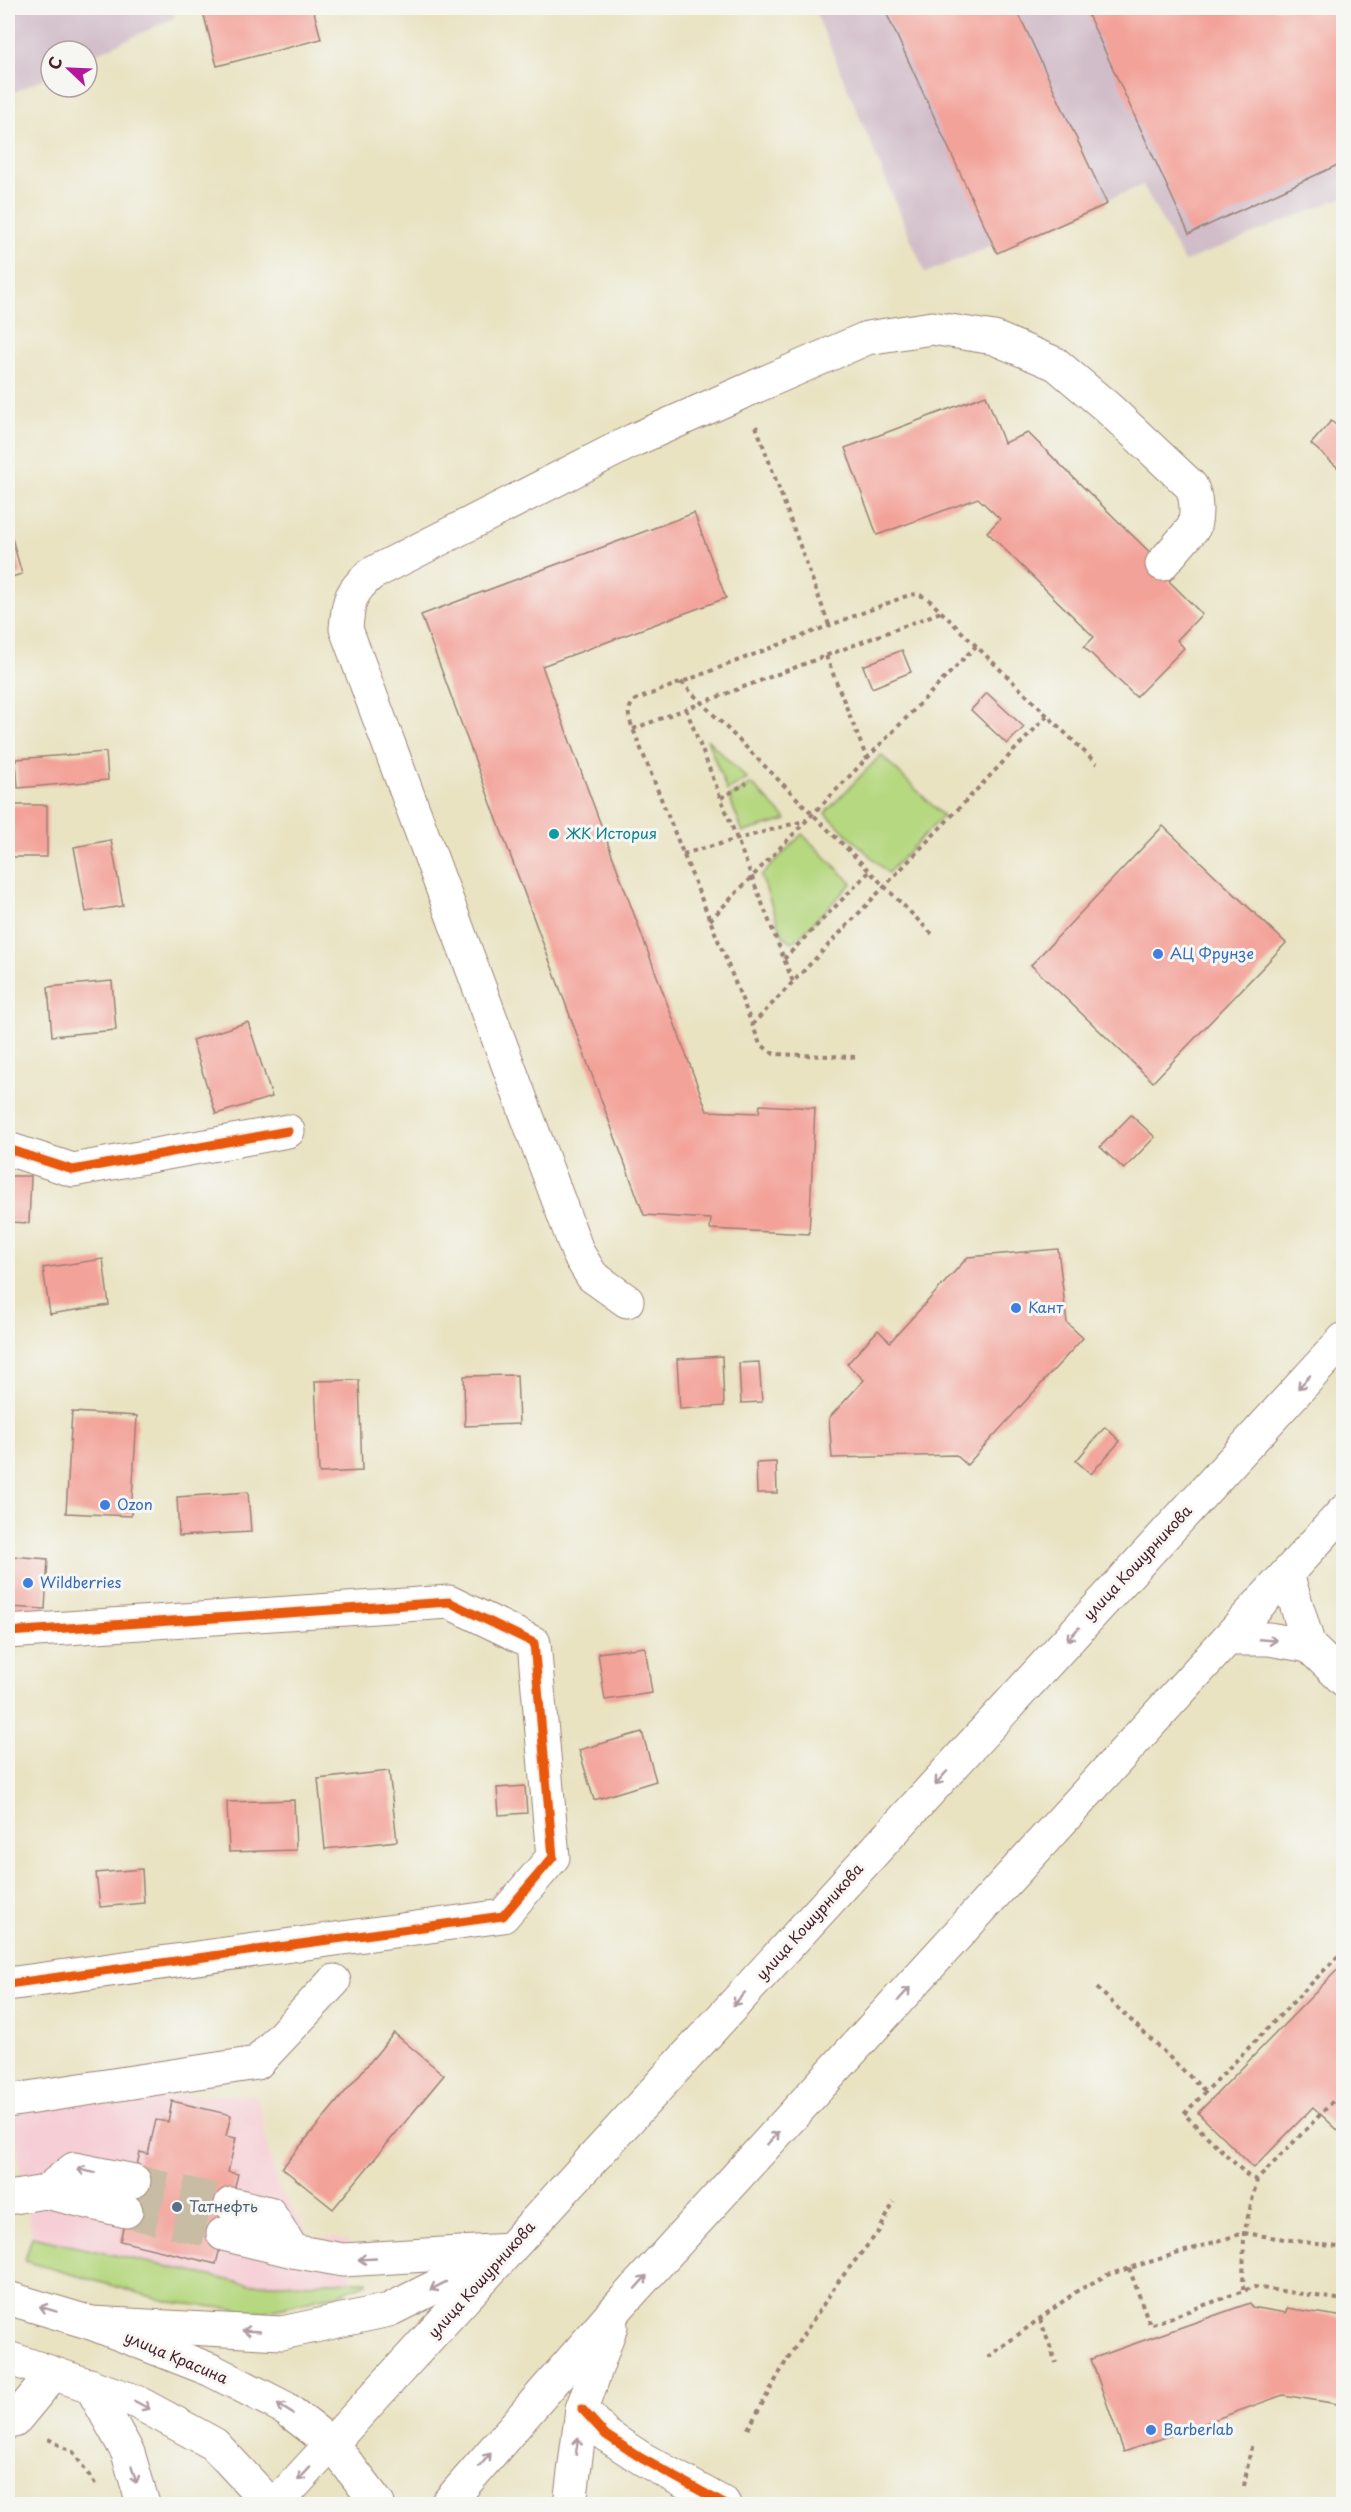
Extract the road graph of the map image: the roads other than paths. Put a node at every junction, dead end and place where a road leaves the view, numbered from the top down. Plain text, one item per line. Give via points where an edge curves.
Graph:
1 (1162, 564) dead end
2 (288, 1131) dead end
3 (8, 1149) edge
4 (627, 1301) dead end
5 (1344, 1339) edge
6 (1344, 1511) edge
7 (1287, 1574) junction
8 (8, 1632) edge
9 (1228, 1639) junction
10 (1309, 1646) junction
11 (1344, 1680) edge
12 (334, 1981) dead end
13 (8, 1984) edge
14 (8, 2101) edge
15 (130, 2196) tunnel mouth
16 (8, 2198) edge
17 (227, 2219) tunnel mouth
18 (509, 2250) junction
19 (8, 2298) edge
20 (618, 2307) junction
21 (91, 2322) junction
22 (8, 2358) edge
23 (53, 2374) junction
24 (90, 2385) junction
25 (582, 2409) junction
26 (11, 2421) edge
27 (332, 2444) junction
28 (143, 2505) edge
29 (270, 2505) edge
30 (276, 2505) edge
31 (378, 2505) edge
32 (447, 2505) edge
33 (570, 2505) edge
34 (724, 2505) edge

1 - 4 main road via 1194,527 1195,499 1191,486 1056,364 994,338 932,328 867,338 634,440 371,574 355,588 346,629 578,1253 592,1276
2 - 3 main road via 73,1170
5 -> 18 main road, улица Кошурникова
6 - 7 main road
7 - 9 main road
7 - 10 main road
8 - 13 main road via 449,1602 534,1643 553,1857 503,1916
9 -> 10 main road via 1269,1639
20 -> 9 main road
10 - 11 main road
12 - 14 main road via 257,2063
15 -> 16 main road via 74,2169 45,2192
18 -> 17 main road via 343,2260 293,2251
18 -> 21 main road via 389,2310 282,2333
18 - 27 main road, улица Кошурникова
21 -> 19 main road, улица Красина
20 - 25 main road
32 -> 20 main road
27 -> 21 main road, улица Красина via 285,2409 211,2370
22 - 23 main road
23 - 24 main road
23 - 26 main road
24 -> 28 main road via 128,2453
24 -> 29 main road via 135,2400 214,2444
33 -> 25 main road
25 - 34 main road via 606,2435
27 -> 30 main road, улица Кошурникова
27 - 31 main road, улица Красина

